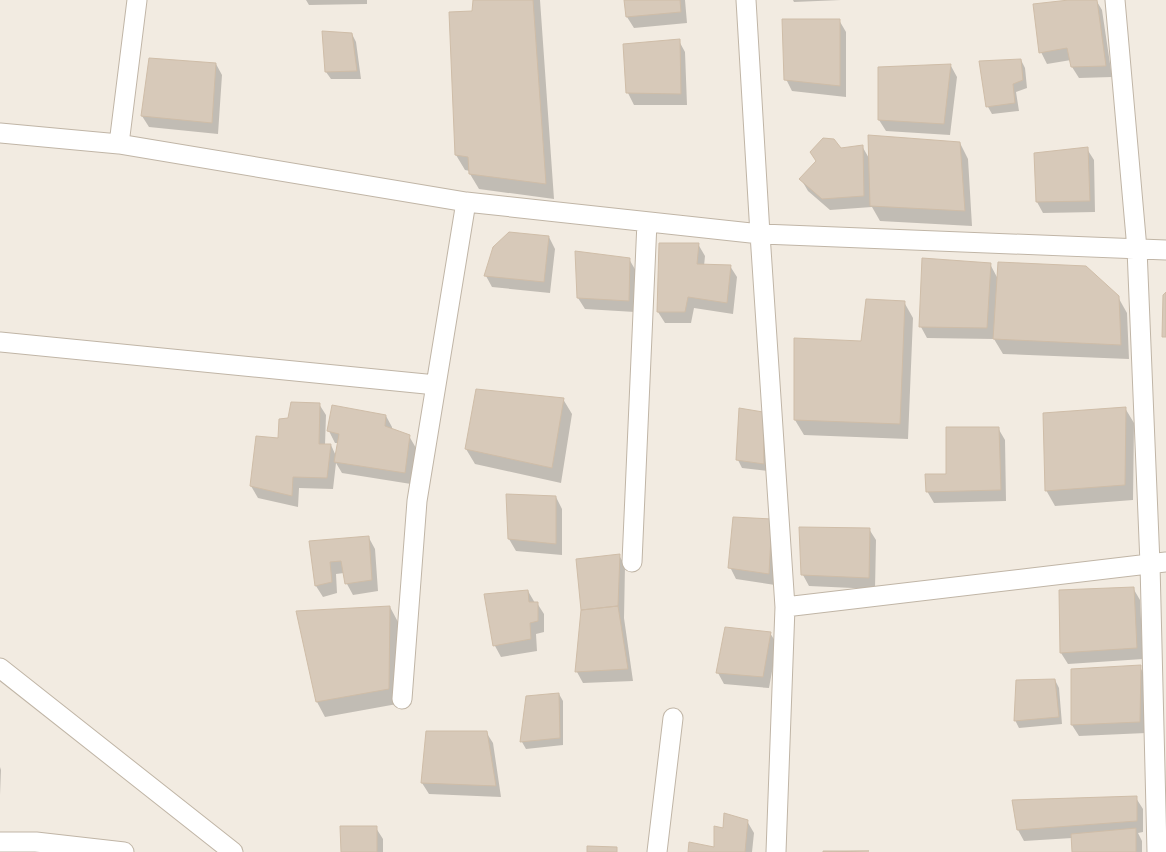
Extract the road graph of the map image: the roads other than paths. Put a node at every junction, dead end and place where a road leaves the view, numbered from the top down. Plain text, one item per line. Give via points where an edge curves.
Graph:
1 (137, 0) edge
2 (746, 0) edge
3 (1115, 0) edge
4 (0, 133) edge
5 (119, 144) junction
6 (466, 202) junction
7 (647, 222) junction
8 (760, 234) junction
9 (1137, 249) junction
10 (1166, 250) edge
11 (0, 342) edge
12 (436, 385) junction
13 (632, 562) dead end
14 (1158, 563) edge
15 (785, 607) junction
16 (0, 668) edge
17 (402, 699) dead end
18 (673, 718) dead end
19 (0, 842) edge
20 (124, 852) edge
21 (233, 852) edge
22 (656, 852) edge
23 (776, 852) edge
24 (1157, 852) edge

1 - 5 street
2 - 8 street
3 - 9 street
4 - 5 street
5 - 6 street
6 - 7 street
6 - 12 street
7 - 8 street
7 - 13 street
8 - 9 street
8 - 15 street
9 - 10 street
9 - 14 street
11 - 12 street
12 - 17 street via 417,501
14 - 15 street
14 - 24 street
15 - 23 street
16 - 21 street
18 - 22 street
19 - 20 street via 36,842

